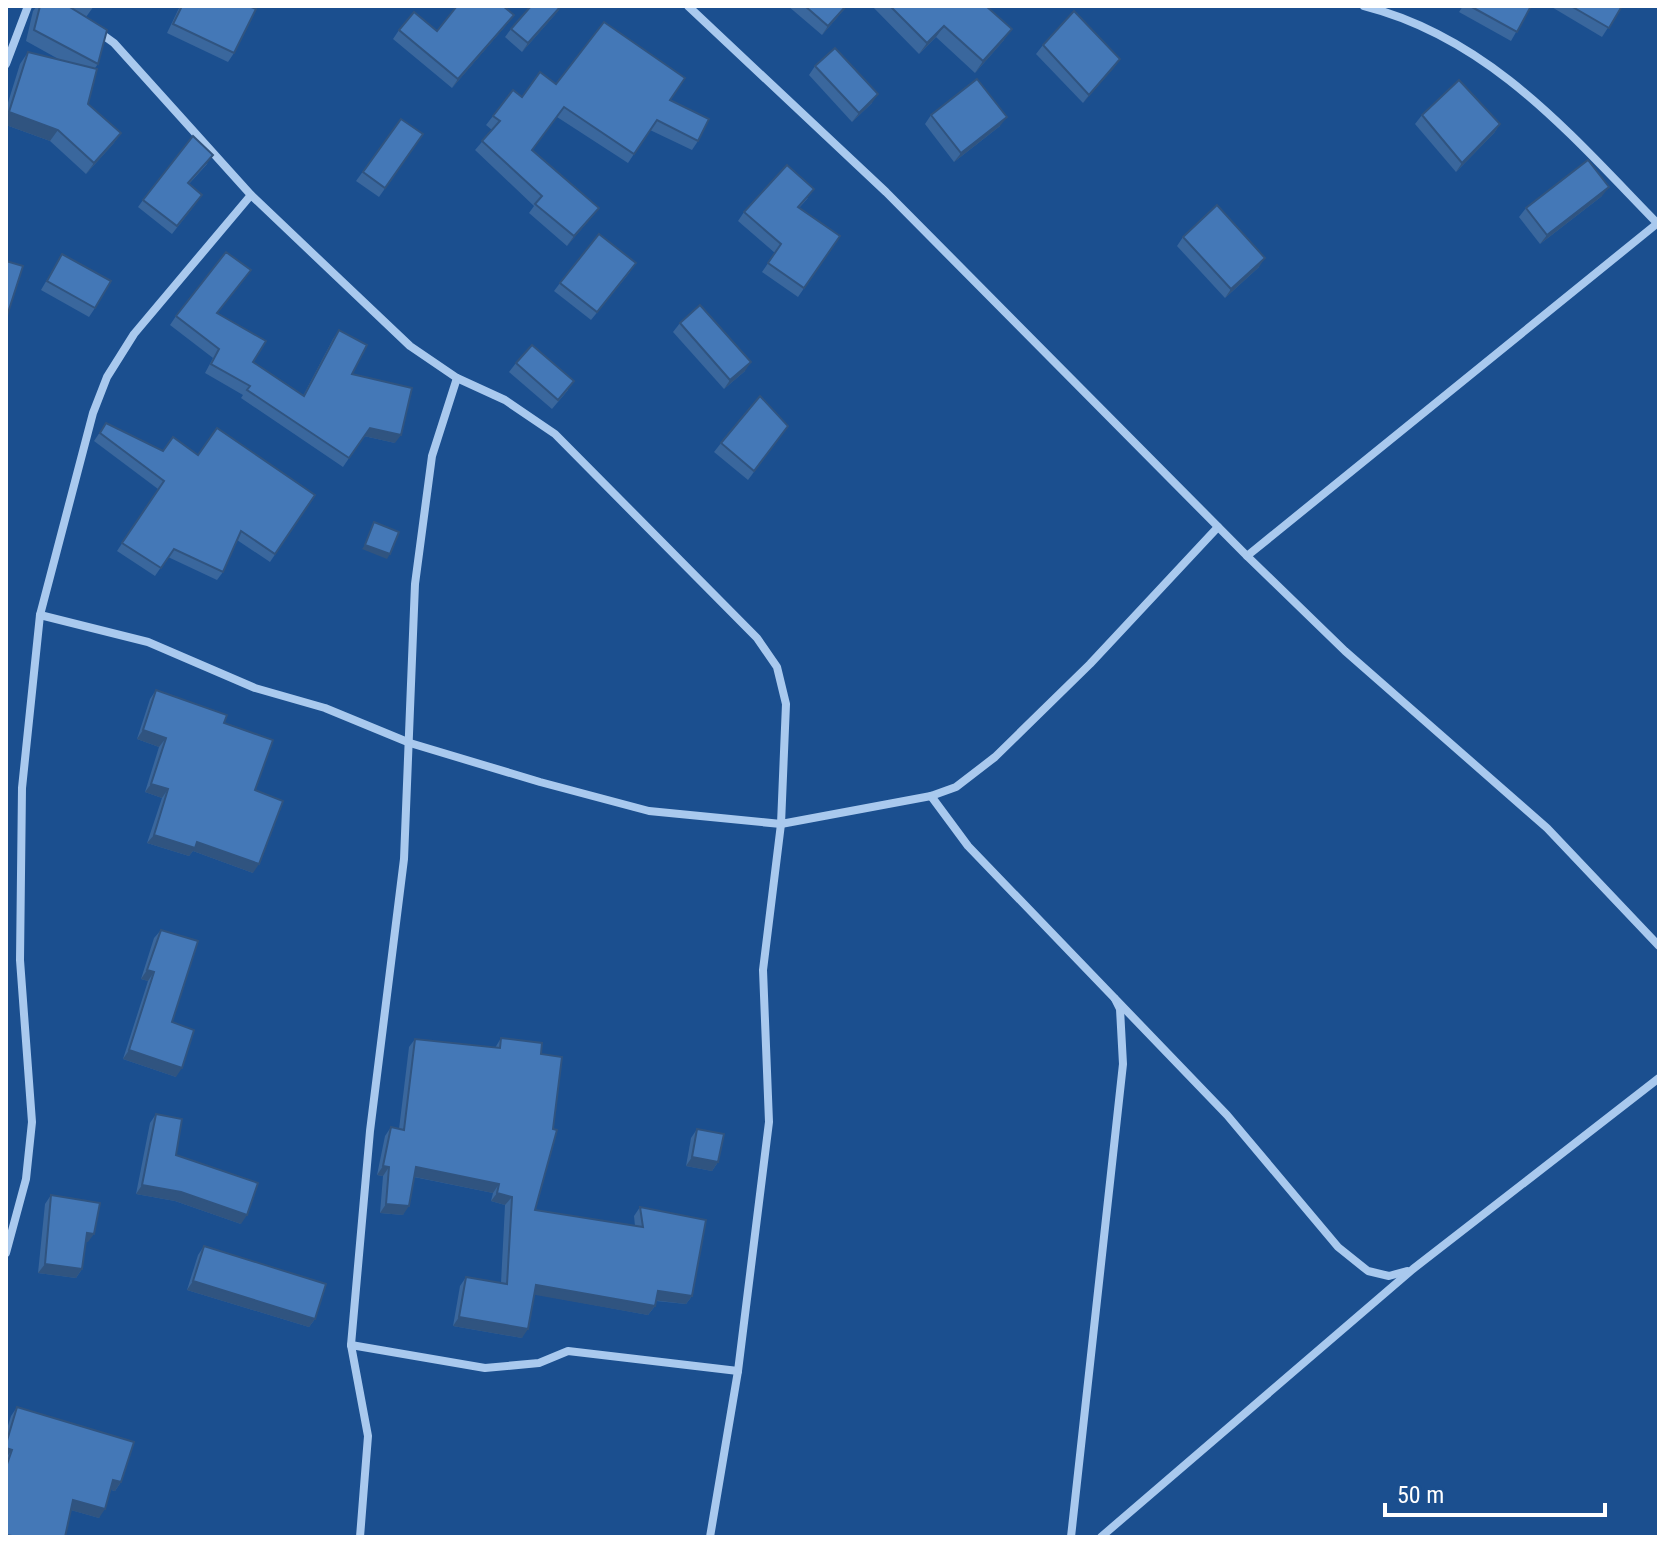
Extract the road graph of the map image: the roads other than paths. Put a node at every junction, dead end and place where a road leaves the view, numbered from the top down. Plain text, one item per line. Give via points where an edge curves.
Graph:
1 (28, 6) edge
2 (688, 6) edge
3 (1364, 6) edge
4 (90, 26) edge
5 (6, 64) edge
6 (251, 195) junction
7 (1658, 223) edge
8 (457, 378) junction
9 (1218, 527) junction
10 (1247, 556) junction
11 (40, 615) junction
12 (410, 743) junction
13 (931, 796) junction
14 (781, 824) junction
15 (1659, 946) edge
16 (1111, 991) junction
17 (1659, 1078) edge
18 (6, 1253) edge
19 (1413, 1269) junction
20 (351, 1345) junction
21 (738, 1371) junction
22 (360, 1537) edge
23 (710, 1537) edge
24 (1071, 1537) edge
25 (1101, 1537) edge

1 - 5 street
2 - 9 street via 886,192
3 - 7 street via 1411,22 1508,77 1558,118
4 - 6 street via 114,43
6 - 8 street via 410,346
6 - 11 street via 134,334 107,377
7 - 10 street
8 - 12 street via 432,456 424,513 415,584
8 - 14 street via 505,400 555,434 757,638 777,667 786,704
9 - 10 street
9 - 13 street via 995,757 956,787
10 - 15 street via 1345,651 1547,828
11 - 12 street via 148,642 228,678 325,708
11 - 18 street via 22,788 20,960 32,1122 26,1179
12 - 14 street via 649,811
12 - 20 street via 404,859 370,1131
13 - 14 street
13 - 16 street via 968,846
14 - 21 street via 763,970 769,1122
16 - 19 street via 1227,1115 1338,1247 1368,1271 1389,1276
16 - 24 street via 1120,1009 1123,1064
17 - 19 street
19 - 25 street
20 - 21 street via 485,1368 539,1363 568,1351
20 - 22 street via 368,1436
21 - 23 street

